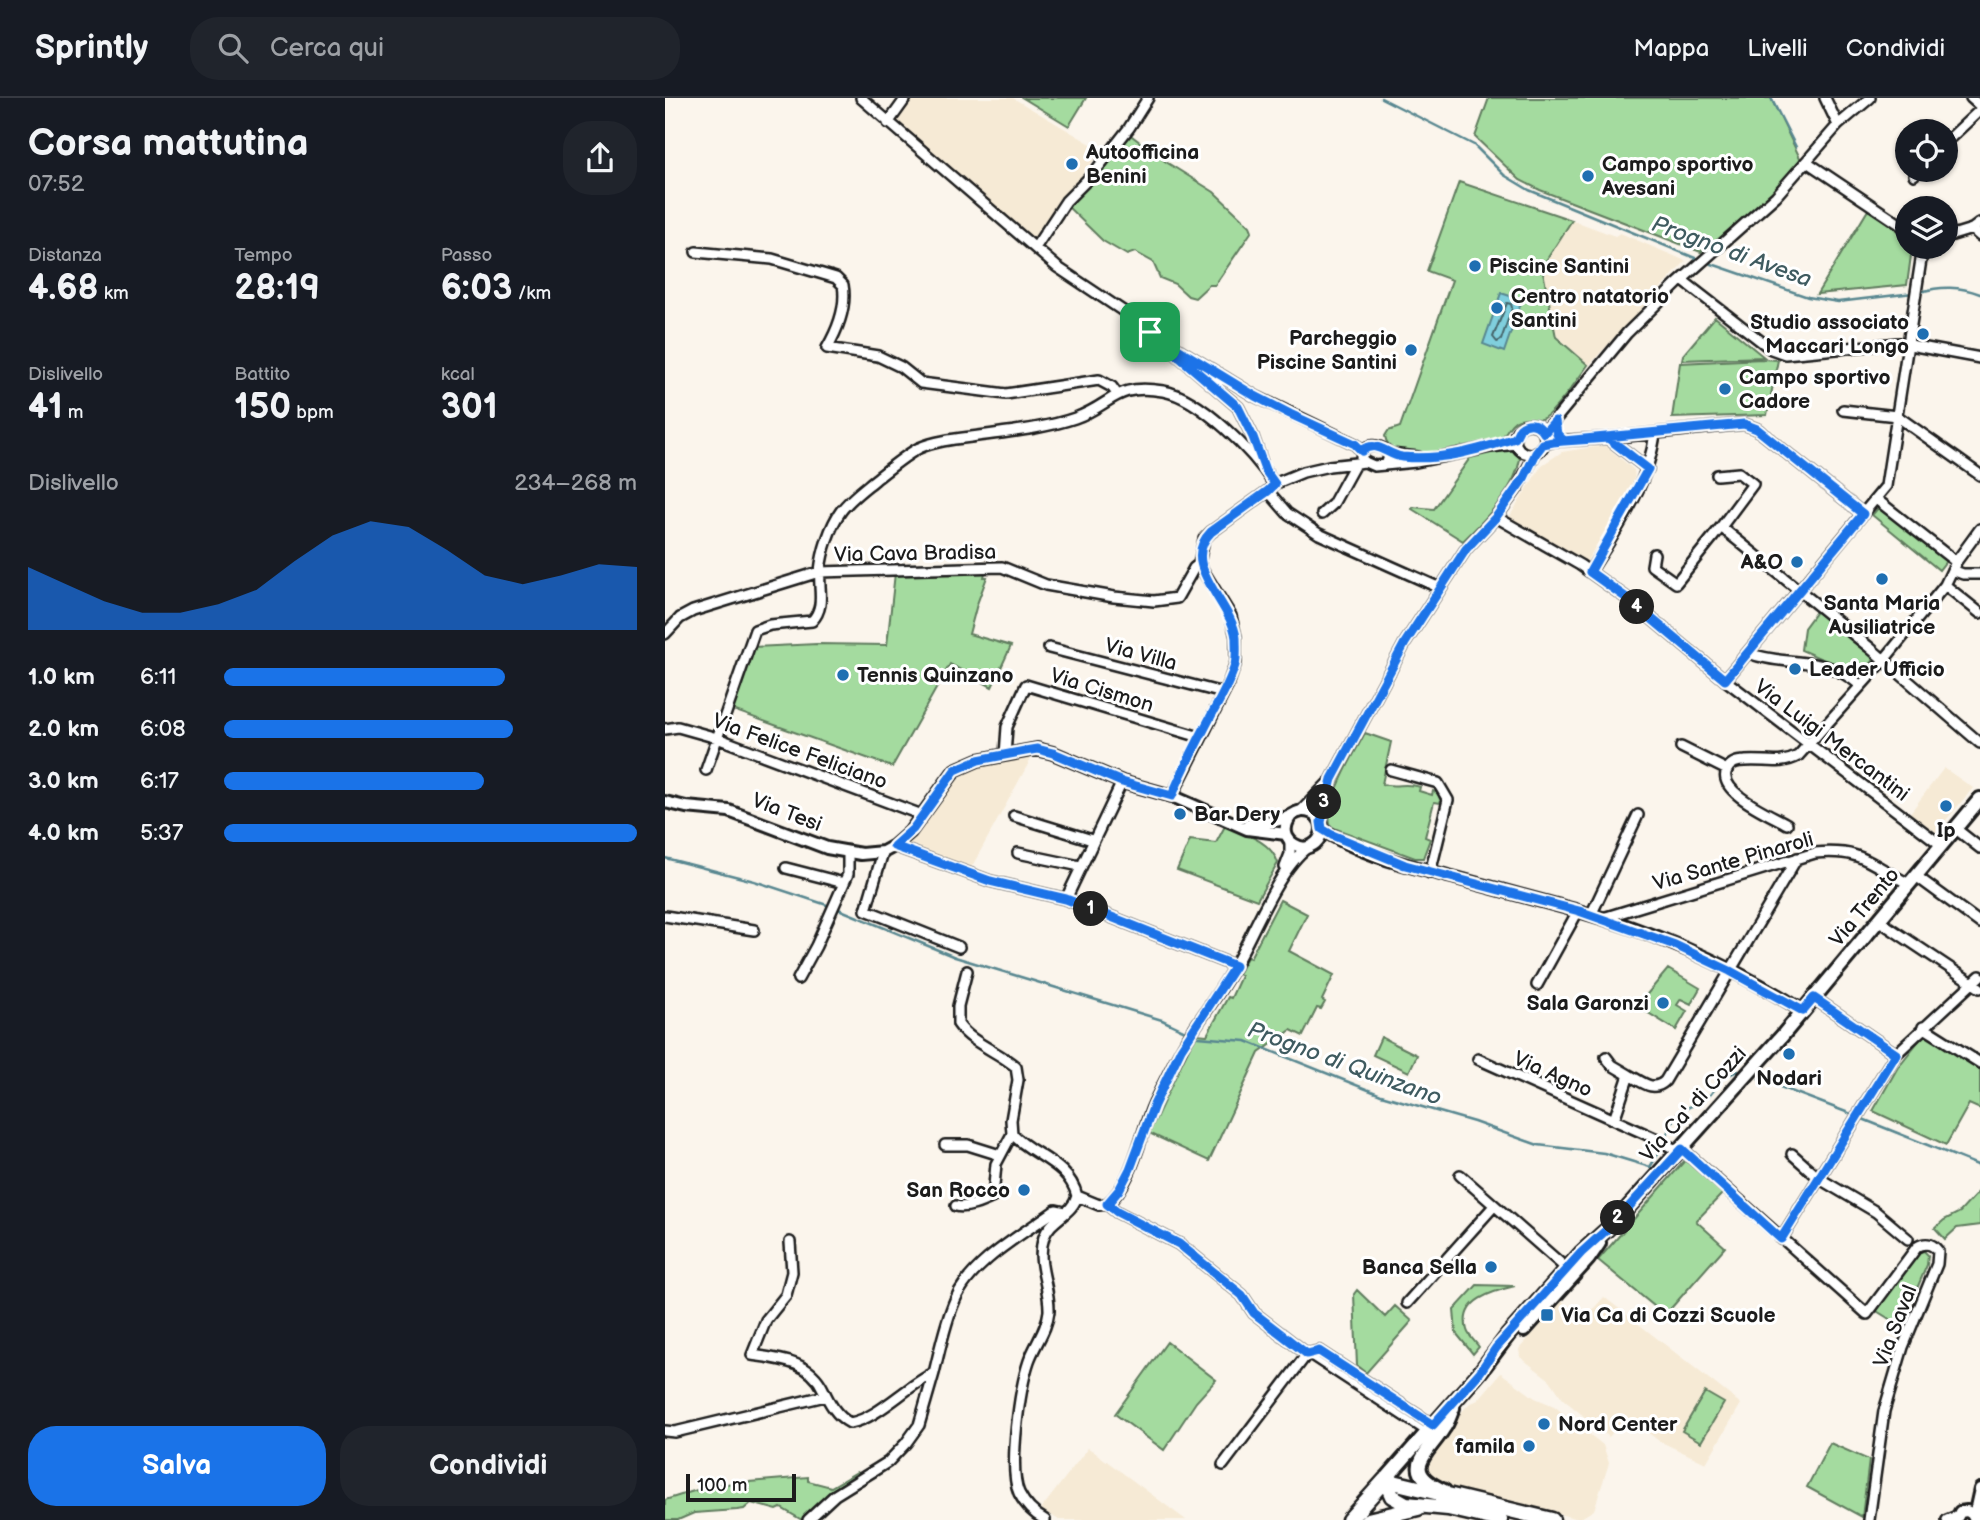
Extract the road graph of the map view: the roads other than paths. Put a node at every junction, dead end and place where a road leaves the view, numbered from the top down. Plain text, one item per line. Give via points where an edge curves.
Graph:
1 (860, 98) edge
2 (906, 98) edge
3 (1148, 98) edge
4 (1825, 98) edge
5 (1870, 98) edge
6 (1971, 98) edge
7 (1980, 108) edge
8 (888, 123) junction
9 (1838, 125) junction
10 (1958, 130) edge
11 (1807, 162) junction
12 (1895, 221) edge
13 (1976, 226) edge
14 (1958, 233) edge
15 (1980, 236) edge
16 (1035, 248) junction
17 (696, 253) dead end
18 (1921, 259) edge
19 (1682, 280) junction
20 (1150, 332) junction
21 (1903, 343) junction
22 (1980, 358) edge
23 (1117, 394) junction
24 (1843, 410) dead end
25 (1897, 416) junction
26 (1557, 417) junction
27 (1655, 433) junction
28 (1545, 437) junction
29 (1608, 438) junction
30 (1515, 441) junction
31 (1564, 441) junction
32 (1362, 451) junction
33 (1530, 453) junction
34 (1390, 454) junction
35 (1433, 458) junction
36 (1360, 463) junction
37 (1386, 465) junction
38 (1648, 469) junction
39 (1265, 470) junction
40 (1717, 475) dead end
41 (1980, 475) edge
42 (1271, 488) junction
43 (1877, 499) junction
44 (1322, 514) dead end
45 (1863, 514) junction
46 (1496, 517) junction
47 (1721, 527) junction
48 (1980, 529) edge
49 (1654, 554) dead end
50 (1199, 564) junction
51 (1954, 566) junction
52 (820, 572) junction
53 (1590, 572) junction
54 (1980, 574) edge
55 (1945, 584) junction
56 (1440, 588) junction
57 (1800, 591) junction
58 (1980, 613) edge
59 (665, 634) edge
60 (1049, 648) dead end
61 (1748, 653) junction
62 (1884, 660) junction
63 (1725, 680) junction
64 (1860, 686) junction
65 (1223, 693) junction
66 (665, 729) edge
67 (1200, 737) junction
68 (717, 738) junction
69 (1809, 743) junction
70 (1980, 743) edge
71 (1681, 747) dead end
72 (1005, 755) junction
73 (706, 770) dead end
74 (1391, 770) dead end
75 (1727, 770) junction
76 (1332, 779) junction
77 (1122, 782) junction
78 (1172, 796) junction
79 (1980, 799) edge
80 (665, 802) edge
81 (1296, 814) junction
82 (922, 815) junction
83 (1638, 815) dead end
84 (1014, 816) dead end
85 (1232, 822) junction
86 (1787, 824) dead end
87 (1321, 825) junction
88 (1956, 829) junction
89 (1288, 838) junction
90 (1092, 840) junction
91 (1941, 845) junction
92 (894, 846) junction
93 (1311, 846) junction
94 (1354, 846) junction
95 (1980, 848) edge
96 (848, 852) junction
97 (883, 852) junction
98 (1018, 853) dead end
99 (1797, 858) junction
100 (1080, 866) junction
101 (786, 868) dead end
102 (1430, 873) junction
103 (1283, 876) junction
104 (1912, 880) junction
105 (844, 883) junction
106 (1066, 899) junction
107 (1579, 911) junction
108 (665, 916) edge
109 (1597, 917) junction
110 (1878, 920) junction
111 (1980, 923) edge
112 (754, 930) dead end
113 (959, 947) dead end
114 (1235, 966) junction
115 (967, 971) dead end
116 (1730, 971) junction
117 (1980, 976) edge
118 (798, 979) dead end
119 (1537, 985) dead end
120 (1976, 985) edge
121 (1814, 998) junction
122 (1803, 1011) junction
123 (1923, 1027) junction
124 (1896, 1054) junction
125 (1606, 1057) dead end
126 (1478, 1059) dead end
127 (1980, 1063) edge
128 (1629, 1075) junction
129 (1614, 1120) junction
130 (1011, 1134) junction
131 (945, 1145) dead end
132 (1677, 1149) junction
133 (1792, 1154) dead end
134 (1000, 1155) junction
135 (1460, 1175) dead end
136 (1820, 1179) junction
137 (1077, 1196) junction
138 (1107, 1204) junction
139 (956, 1206) dead end
140 (1494, 1206) junction
141 (1065, 1212) junction
142 (1614, 1223) junction
143 (1781, 1239) junction
144 (1908, 1239) dead end
145 (790, 1242) dead end
146 (1567, 1269) junction
147 (1407, 1303) dead end
148 (1867, 1314) joint
149 (1307, 1354) junction
150 (1480, 1372) junction
151 (934, 1373) junction
152 (1459, 1395) junction
153 (825, 1396) junction
154 (1427, 1425) junction
155 (665, 1431) edge
156 (1223, 1465) dead end
157 (1385, 1480) junction
158 (1979, 1492) edge
159 (1460, 1499) junction
160 (1423, 1507) junction
161 (1963, 1517) edge
162 (809, 1520) edge
163 (1045, 1520) edge
164 (1349, 1520) edge
165 (1368, 1520) edge
166 (1500, 1520) edge
167 (1552, 1520) edge
168 (1869, 1520) edge

1 - 8 street
2 - 8 street
3 - 16 street via 1129,128 1066,201
4 - 9 street
5 - 9 street
6 - 7 street
7 - 10 street
8 - 16 street
9 - 11 street
11 - 12 street
11 - 19 street
13 - 14 street
13 - 15 street
16 - 20 street
17 - 23 street via 772,259 836,278 845,296 827,348 878,356 921,383 1006,394 1099,380
18 - 21 street
19 - 21 street via 1771,349 1785,354
19 - 26 street via 1627,333
20 - 32 street via 1255,396
20 - 39 street via 1238,407
21 - 22 street
21 - 25 street
23 - 39 street via 1140,388 1192,401
23 - 52 street via 1076,417 921,448 840,512
24 - 25 street
25 - 41 street
25 - 43 street via 1889,474
26 - 28 street
26 - 31 street via 1557,434
27 - 29 street
27 - 38 street
27 - 45 street via 1736,424 1757,429
28 - 30 street via 1534,424 1524,425
28 - 31 street
28 - 33 street
29 - 31 street
29 - 38 street
30 - 33 street
30 - 35 street
32 - 34 street via 1373,446
32 - 36 street
33 - 46 street via 1528,469
34 - 35 street
34 - 37 street
35 - 37 street
36 - 37 street
36 - 42 street via 1313,468
36 - 44 street
38 - 53 street
39 - 42 street
40 - 47 street via 1739,473 1753,484
42 - 50 street via 1204,539
42 - 56 street via 1287,513 1319,534
43 - 45 street
43 - 51 street
45 - 57 street
46 - 53 street, Via Luigi Mercantini
46 - 56 street via 1466,549
47 - 49 street via 1676,583 1653,566
47 - 57 street
48 - 51 street
50 - 52 street, Via Cava Bradisa via 1177,598 1154,601 1046,585 1002,567
50 - 65 street via 1230,616 1235,637 1236,662
51 - 54 street via 1963,574
51 - 55 street
52 - 59 street, Via Cava Bradisa via 693,611
52 - 68 street via 821,607 812,621 755,630
53 - 63 street, Via Luigi Mercantini
55 - 58 street
55 - 62 street
56 - 76 street
57 - 61 street
57 - 62 street
60 - 65 street, Via Villa
61 - 63 street
61 - 64 street via 1821,664 1848,675
62 - 64 street
62 - 70 street
63 - 69 street, Via Luigi Mercantini
64 - 69 street
65 - 67 street
66 - 68 street, Via Felice Feliciano via 678,727
67 - 72 street, Via Cismon via 1026,685 1007,727
67 - 78 street
68 - 73 street
68 - 82 street, Via Felice Feliciano
69 - 75 street via 1798,756 1779,763 1746,761 1733,763
69 - 91 street, Via Luigi Mercantini
71 - 75 street
72 - 77 street, Via Tesi via 1037,749
72 - 82 street, Via Tesi via 955,770
74 - 102 street via 1438,783 1448,800
75 - 86 street via 1726,781 1736,793
76 - 81 street
76 - 87 street
77 - 78 street, Via Tesi
77 - 90 street
78 - 85 street, Via Tesi
79 - 88 main road, Via Trento
80 - 96 street, Via Tesi via 729,811
81 - 85 street via 1268,823
81 - 87 street via 1312,813
81 - 89 street via 1286,823
82 - 92 street, Via Tesi
83 - 109 street
84 - 90 street
85 - 89 street
87 - 93 street via 1321,835
87 - 94 street
88 - 91 main road, Via Trento
88 - 95 street
89 - 93 street via 1300,848
89 - 103 street via 1290,855
90 - 100 street
91 - 104 main road, Via Trento
92 - 97 street, Via Tesi
92 - 106 street via 990,881
93 - 94 street
93 - 103 street
94 - 102 street
96 - 97 street, Via Tesi
96 - 105 street
97 - 113 street via 866,910
98 - 100 street
99 - 104 street, Via Sante Pinaroli via 1857,854
99 - 109 street, Via Sante Pinaroli
99 - 116 street
100 - 106 street
101 - 105 street
102 - 107 street
103 - 114 street
104 - 110 main road, Via Trento
104 - 111 street, Via Sante Pinaroli
105 - 118 street
106 - 114 street
107 - 109 street
107 - 119 street
108 - 112 street
109 - 116 street
110 - 120 street
110 - 121 main road, Via Trento
114 - 138 street via 1187,1040 1154,1105 1130,1169
115 - 130 street via 958,1024 1016,1067
116 - 122 street
116 - 128 street, Via Agno via 1665,1081 1654,1088
117 - 120 street
120 - 123 street
121 - 122 main road, Via Trento
121 - 124 street
122 - 132 main road, Via Ca' di Cozzi
123 - 124 street
123 - 127 street
124 - 136 street
125 - 128 street, Via Agno
126 - 129 street, Via Agno
128 - 129 street, Via Agno
129 - 132 street, Via Agno
130 - 134 street
130 - 137 street via 1059,1167
131 - 134 street via 968,1145
132 - 142 main road, Via Ca' di Cozzi
132 - 143 street, Via Agno
133 - 136 street
134 - 139 street via 993,1198
135 - 140 street
136 - 143 street
136 - 144 street via 1876,1212
137 - 138 street
137 - 141 street
138 - 149 street via 1179,1244
140 - 146 street
140 - 147 street
141 - 151 street via 1056,1210 967,1279 955,1300
141 - 163 street via 1044,1239 1041,1265 1049,1312 1024,1379 1018,1424 1015,1479 1023,1500
142 - 146 main road, Via Ca' di Cozzi
142 - 150 main road, Via Ca' di Cozzi via 1588,1259
143 - 148 street, Via Agno
145 - 153 street via 790,1284 759,1332 752,1355 800,1364 823,1387
146 - 150 main road, Via Ca' di Cozzi
148 - 168 street, Via Saval via 1917,1247 1934,1246 1937,1264 1903,1347 1884,1411
149 - 154 street
149 - 154 street via 1319,1351
149 - 156 street
150 - 152 main road, Via Ca' di Cozzi
151 - 153 street via 856,1422 844,1420
151 - 162 street via 919,1425 907,1443 888,1462 835,1495
152 - 154 main road, Via Ca' di Cozzi
152 - 159 main road via 1444,1429 1419,1463 1429,1483
153 - 155 street
154 - 157 main road, Via Ca' di Cozzi
157 - 159 main road
157 - 160 main road via 1399,1502
157 - 164 main road, Via Ca' di Cozzi
158 - 161 street
159 - 167 main road
160 - 165 main road
160 - 166 main road

